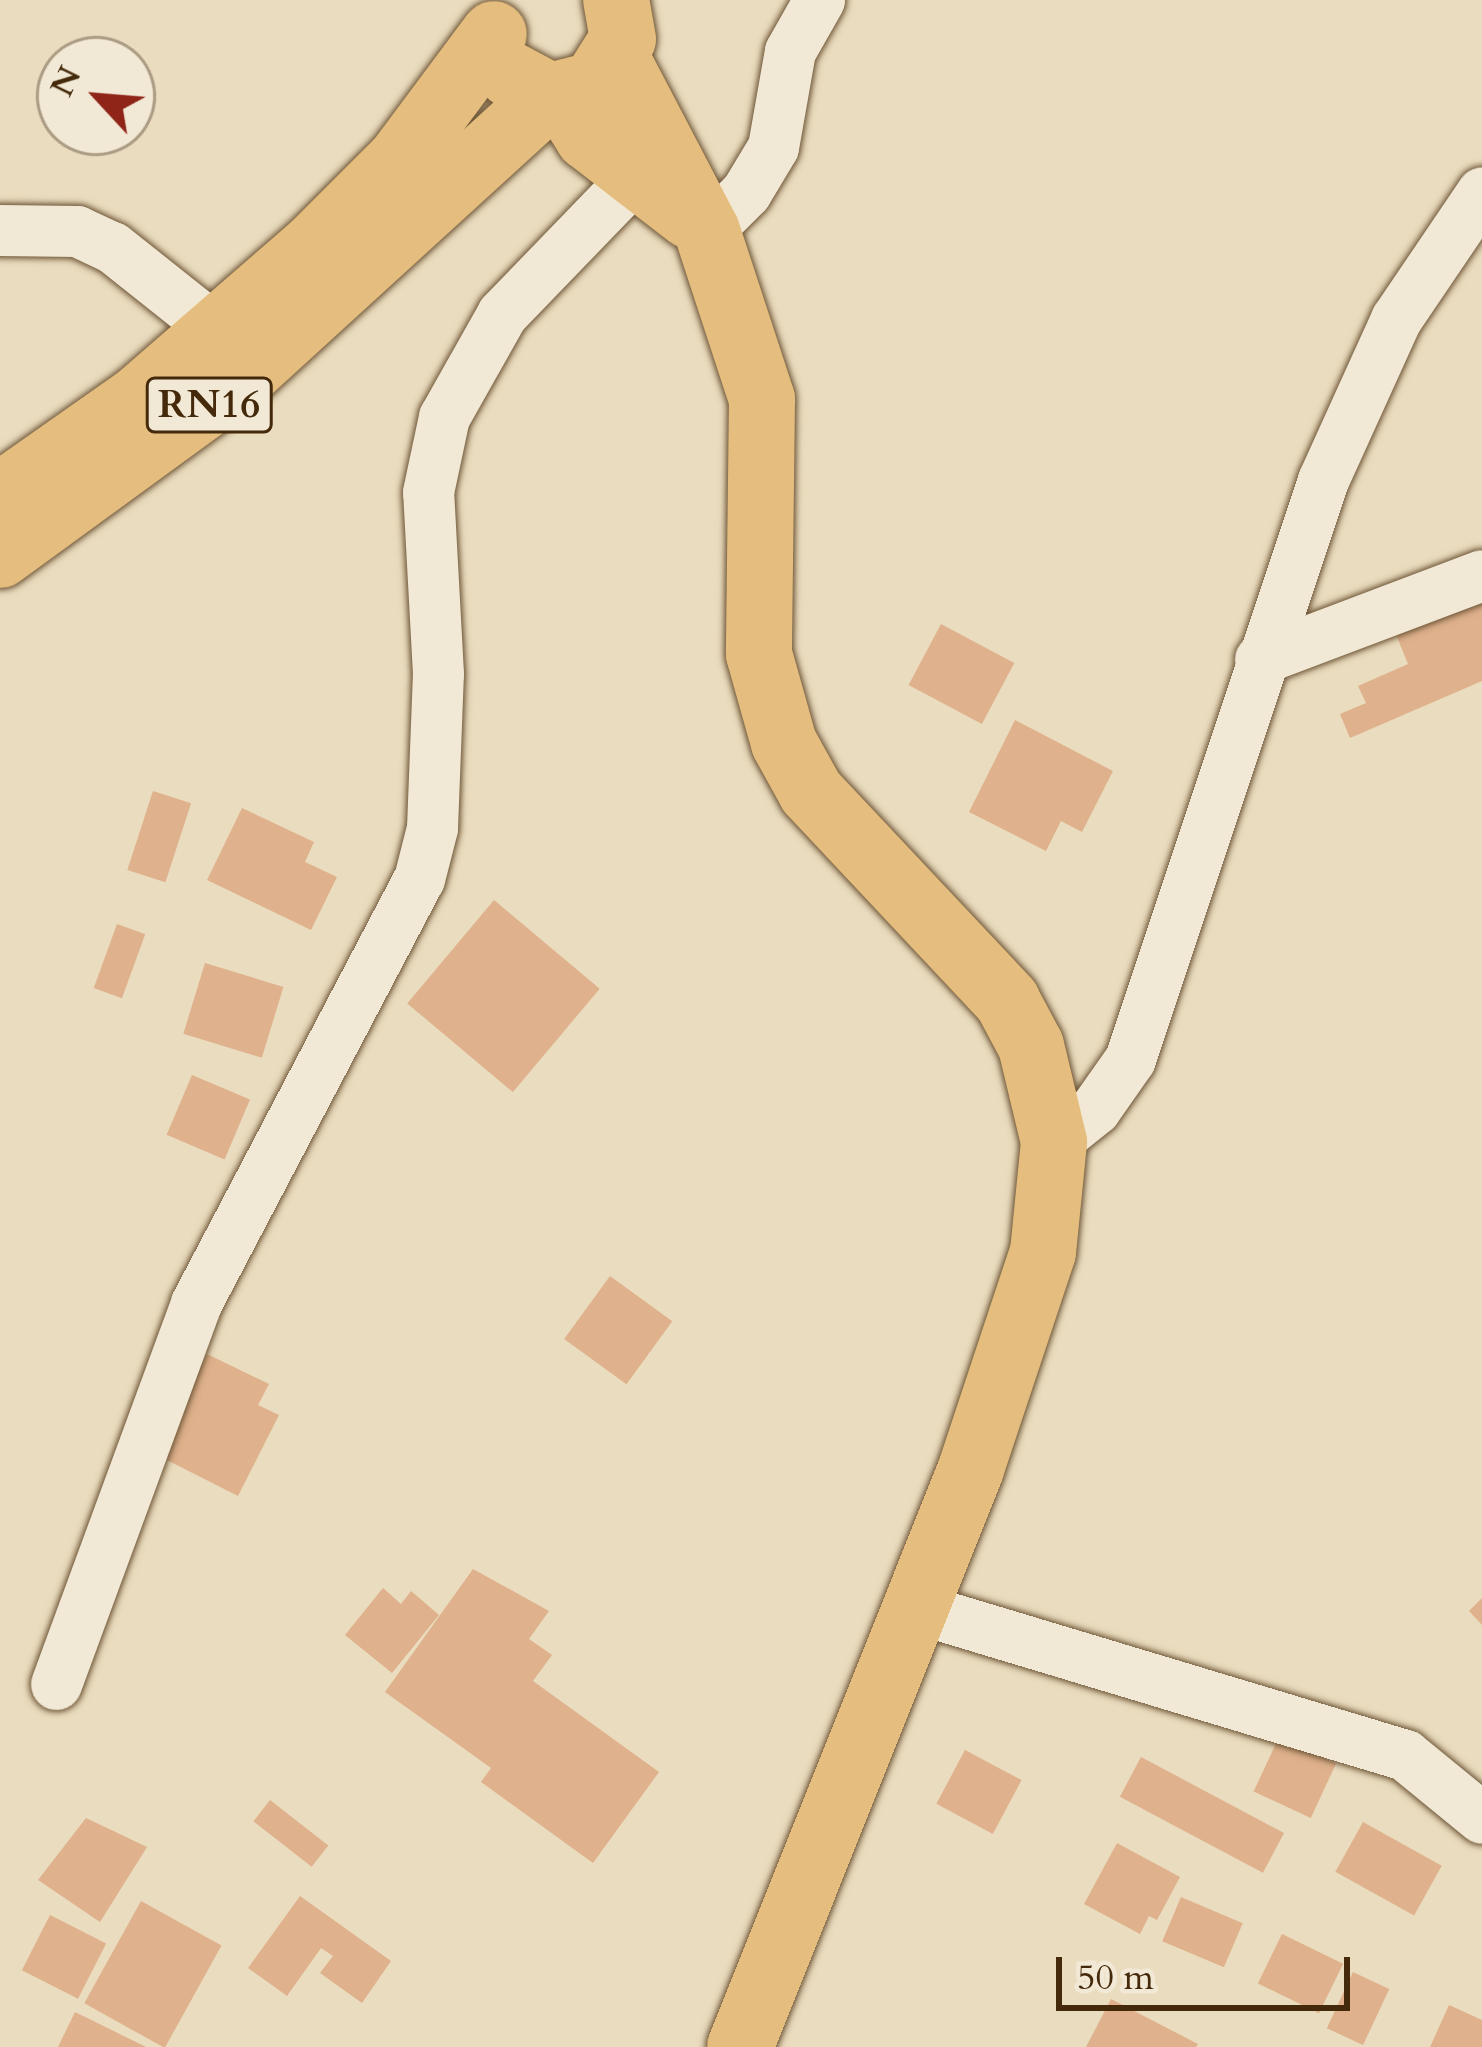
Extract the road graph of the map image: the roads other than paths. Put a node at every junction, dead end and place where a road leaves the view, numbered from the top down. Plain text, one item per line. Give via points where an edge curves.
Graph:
1 (819, 0) edge
2 (492, 13) edge
3 (622, 20) edge
4 (556, 96) junction
5 (637, 173) junction
6 (1482, 192) edge
7 (0, 230) edge
8 (707, 230) junction
9 (219, 332) junction
10 (0, 496) edge
11 (0, 555) edge
12 (1482, 575) edge
13 (1260, 659) junction
14 (1054, 1142) junction
15 (917, 1608) junction
16 (56, 1684) dead end
17 (1482, 1818) edge
18 (740, 2047) edge

1 - 8 street via 790,51 773,147 746,192
2 - 4 main road, RN16 via 515,80
2 - 9 main road, RN16 via 400,160
3 - 4 main road, RN16 via 595,85
3 - 8 main road
4 - 5 main road via 588,137
4 - 11 main road, RN16 via 233,386
5 - 8 main road
5 - 16 street via 502,314 444,417 428,492 438,674 432,827 419,879 196,1303
6 - 13 street via 1396,319 1323,480
7 - 9 street via 76,231 112,247
8 - 14 main road via 762,399 759,654 769,702 811,793 1007,1001 1031,1046
9 - 10 main road, RN16
12 - 13 street
13 - 14 street via 1144,1028 1113,1087
14 - 15 main road via 1043,1252
15 - 17 street via 1405,1755
15 - 18 main road

